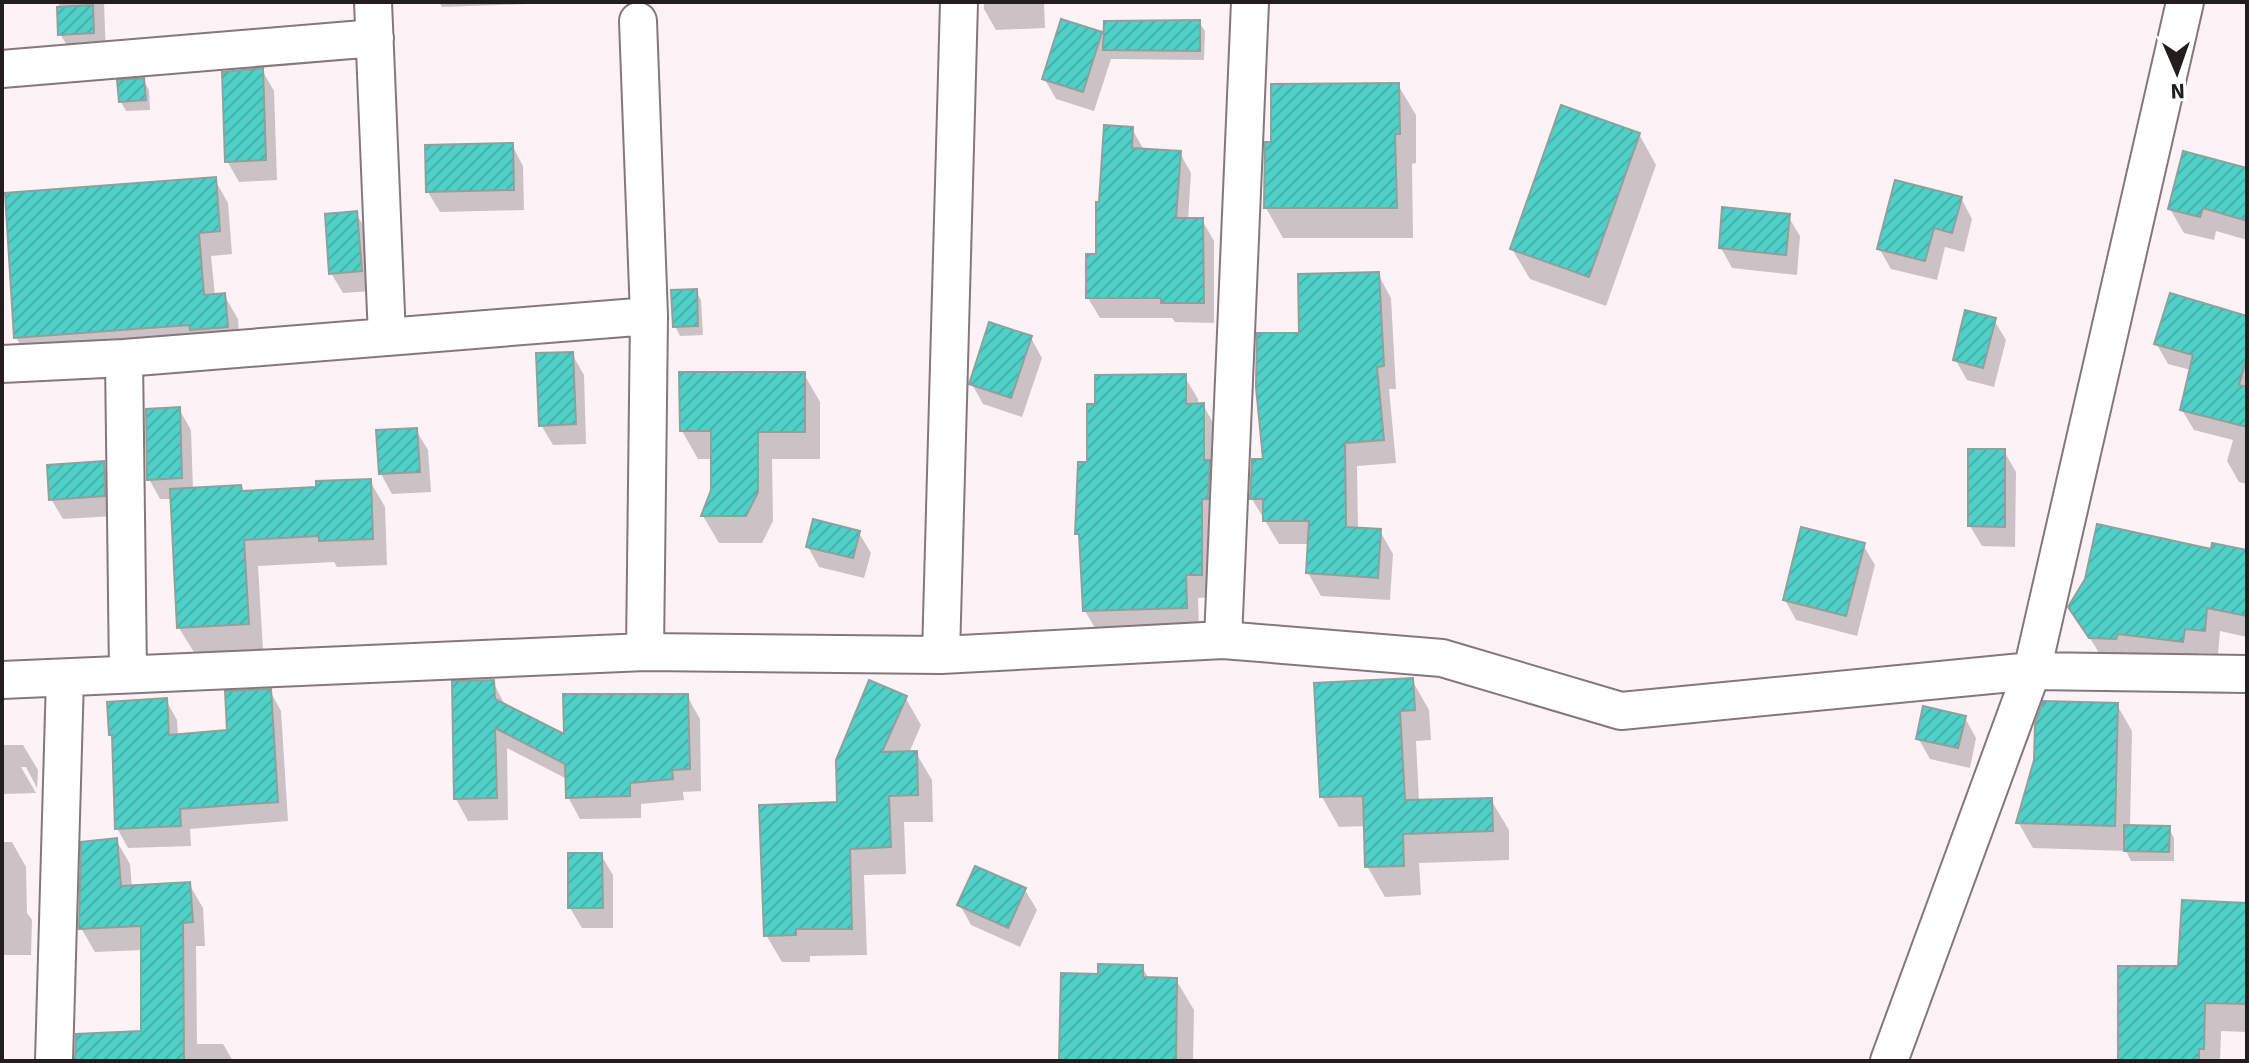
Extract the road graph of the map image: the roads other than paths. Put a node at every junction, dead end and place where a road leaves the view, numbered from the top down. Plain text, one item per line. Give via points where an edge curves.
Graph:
1 (373, 2) edge
2 (959, 2) edge
3 (1250, 2) edge
4 (2185, 2) edge
5 (638, 21) dead end
6 (375, 38) junction
7 (2, 69) edge
8 (649, 316) junction
9 (387, 337) junction
10 (124, 358) junction
11 (2, 364) edge
12 (1223, 640) junction
13 (645, 652) junction
14 (941, 655) junction
15 (2032, 671) junction
16 (128, 674) junction
17 (2247, 674) edge
18 (65, 678) junction
19 (2, 680) edge
20 (54, 1061) edge
21 (1889, 1061) edge

1 - 6 street
2 - 14 street
3 - 12 street
4 - 15 street
5 - 8 street
6 - 7 street
6 - 9 street
8 - 9 street
8 - 13 street
9 - 10 street
10 - 11 street
10 - 16 street
12 - 14 street
12 - 15 street via 1442,658 1621,711
13 - 14 street
13 - 16 street
15 - 17 street
15 - 21 street
16 - 18 street
18 - 19 street
18 - 20 street

